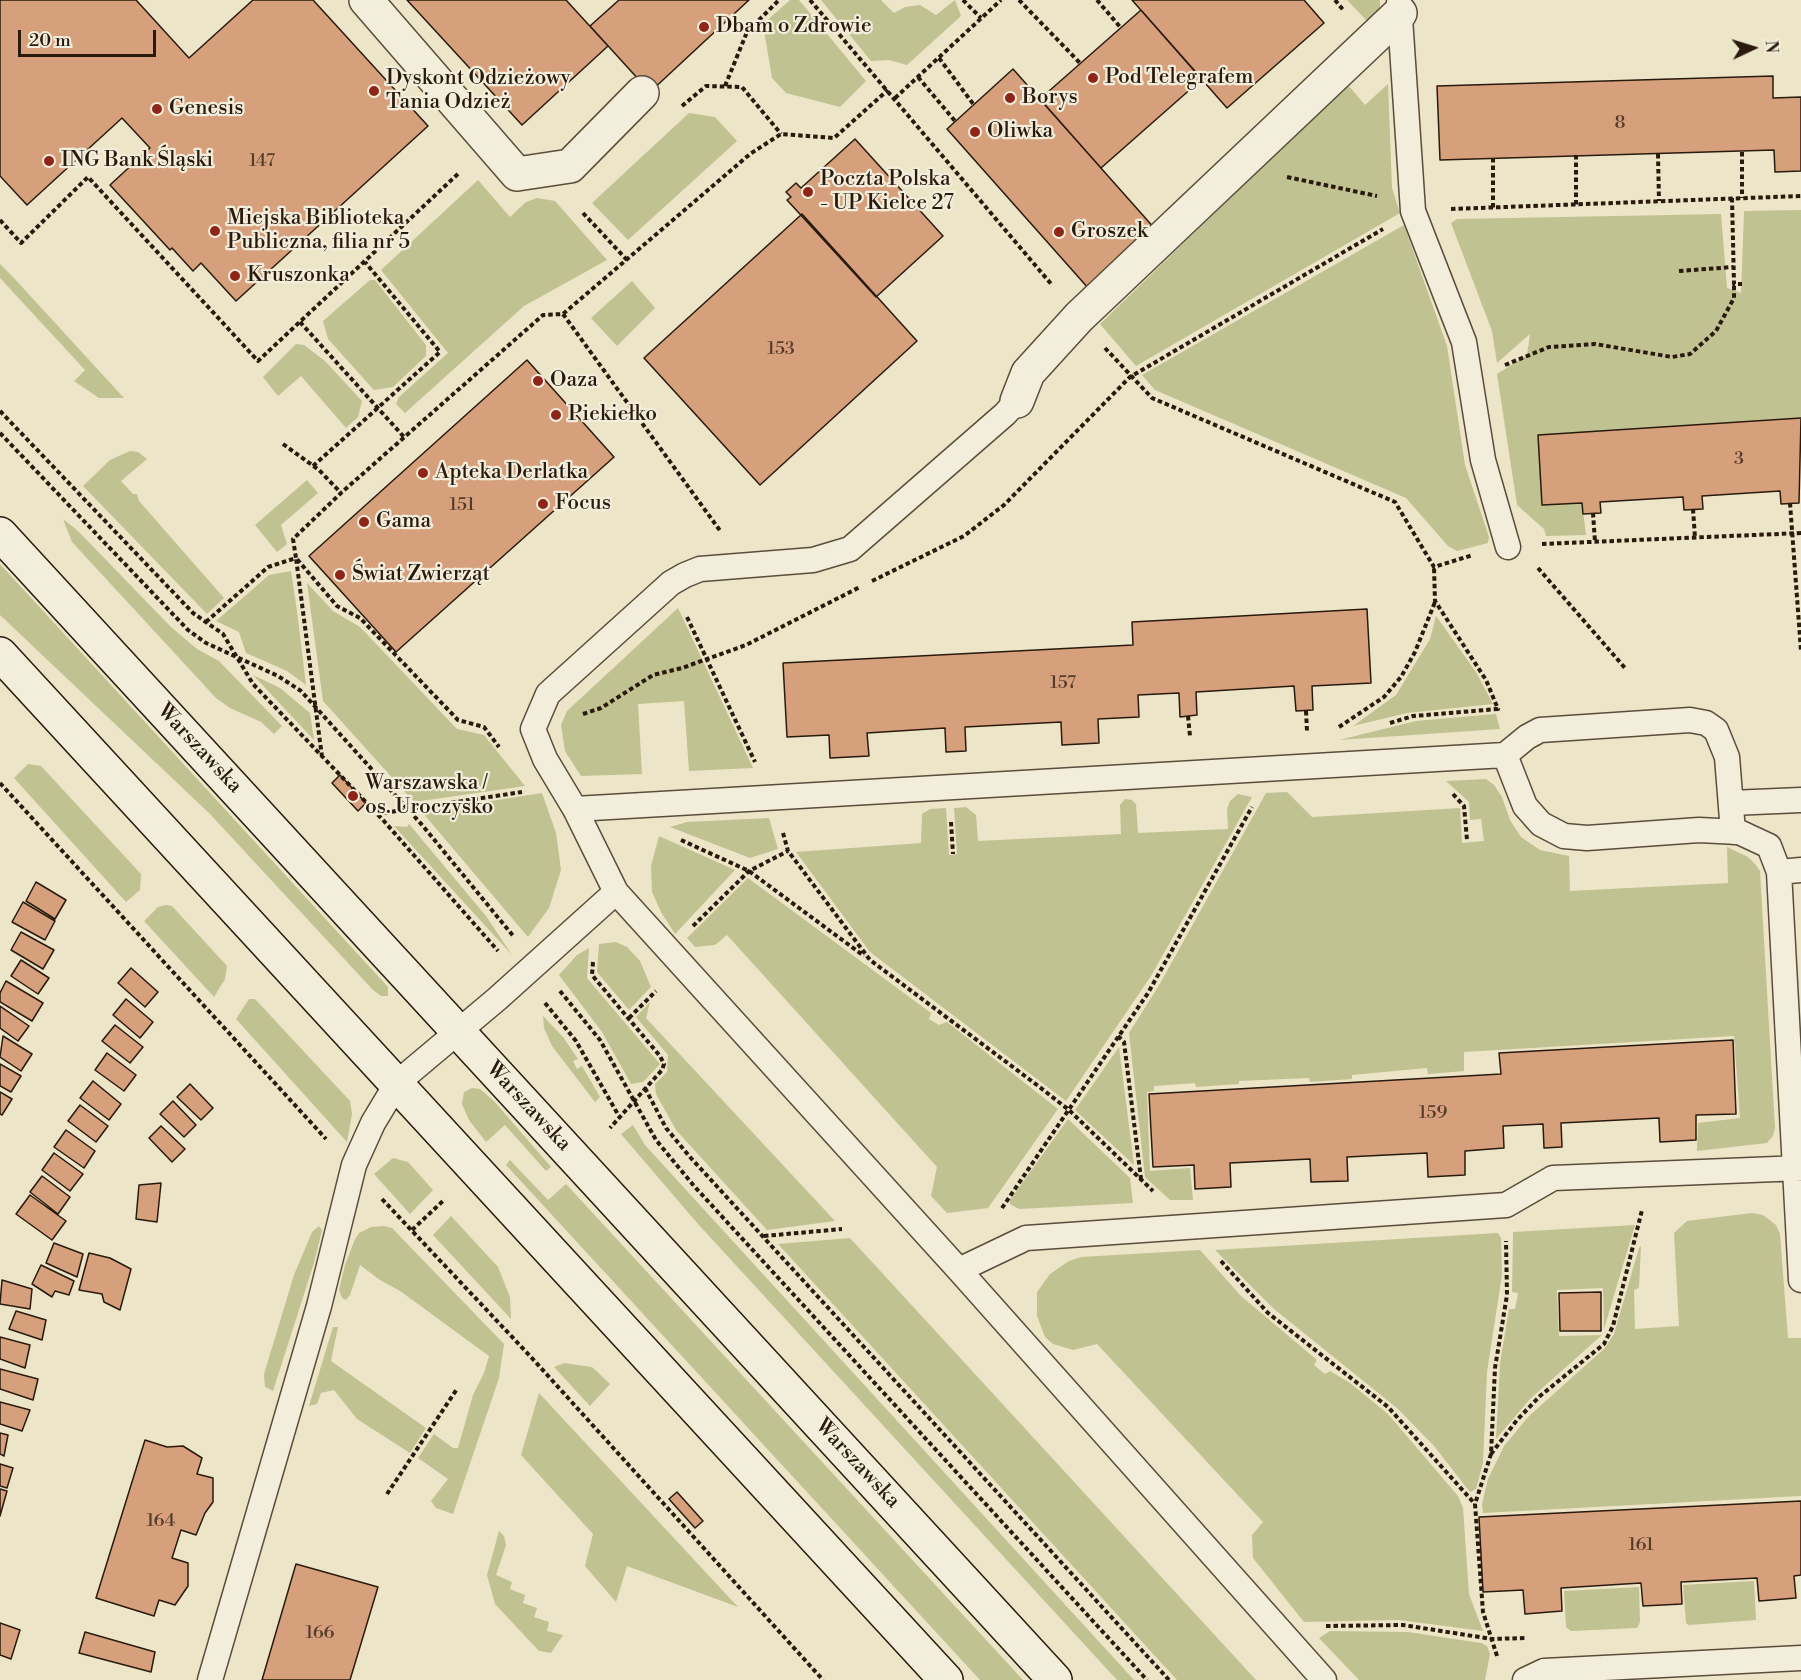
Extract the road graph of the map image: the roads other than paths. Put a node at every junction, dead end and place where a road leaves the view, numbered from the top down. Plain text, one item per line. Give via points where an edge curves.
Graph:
1 (366, 0) edge
2 (1399, 6) edge
3 (642, 93) road end
4 (1017, 401) joint
5 (0, 534) edge
6 (1508, 547) dead end
7 (0, 654) edge
8 (1505, 755) junction
9 (1801, 800) edge
10 (1731, 803) junction
11 (575, 809) junction
12 (1733, 832) junction
13 (1790, 871) edge
14 (616, 892) junction
15 (459, 1031) junction
16 (397, 1083) junction
17 (1798, 1168) edge
18 (959, 1270) junction
19 (1801, 1280) edge
20 (1801, 1658) edge
21 (210, 1680) edge
22 (946, 1680) edge
23 (1055, 1680) edge
24 (1324, 1680) edge
25 (1525, 1680) edge

1 - 3 main road via 517,174 570,166
2 - 4 main road via 1079,318 1029,373
2 - 6 lane via 1413,211 1464,342 1482,460
4 - 11 lane via 850,549 813,560 700,569 671,584 548,694 533,729 545,759
5 - 15 main road, Warszawska
7 - 16 main road
8 - 10 lane via 1540,730 1690,720 1706,723 1716,730 1727,757
8 - 11 lane
8 - 12 lane via 1525,807 1541,824 1564,836
9 - 10 lane
10 - 12 lane
11 - 14 lane
12 - 13 lane via 1769,846
13 - 17 lane
14 - 15 lane
14 - 18 lane
15 - 16 lane
15 - 23 main road, Warszawska
16 - 21 lane via 372,1123 353,1169 319,1306
16 - 22 main road
17 - 18 lane via 1553,1178 1506,1205 1026,1238
17 - 19 lane
18 - 24 lane
20 - 25 lane via 1544,1671

